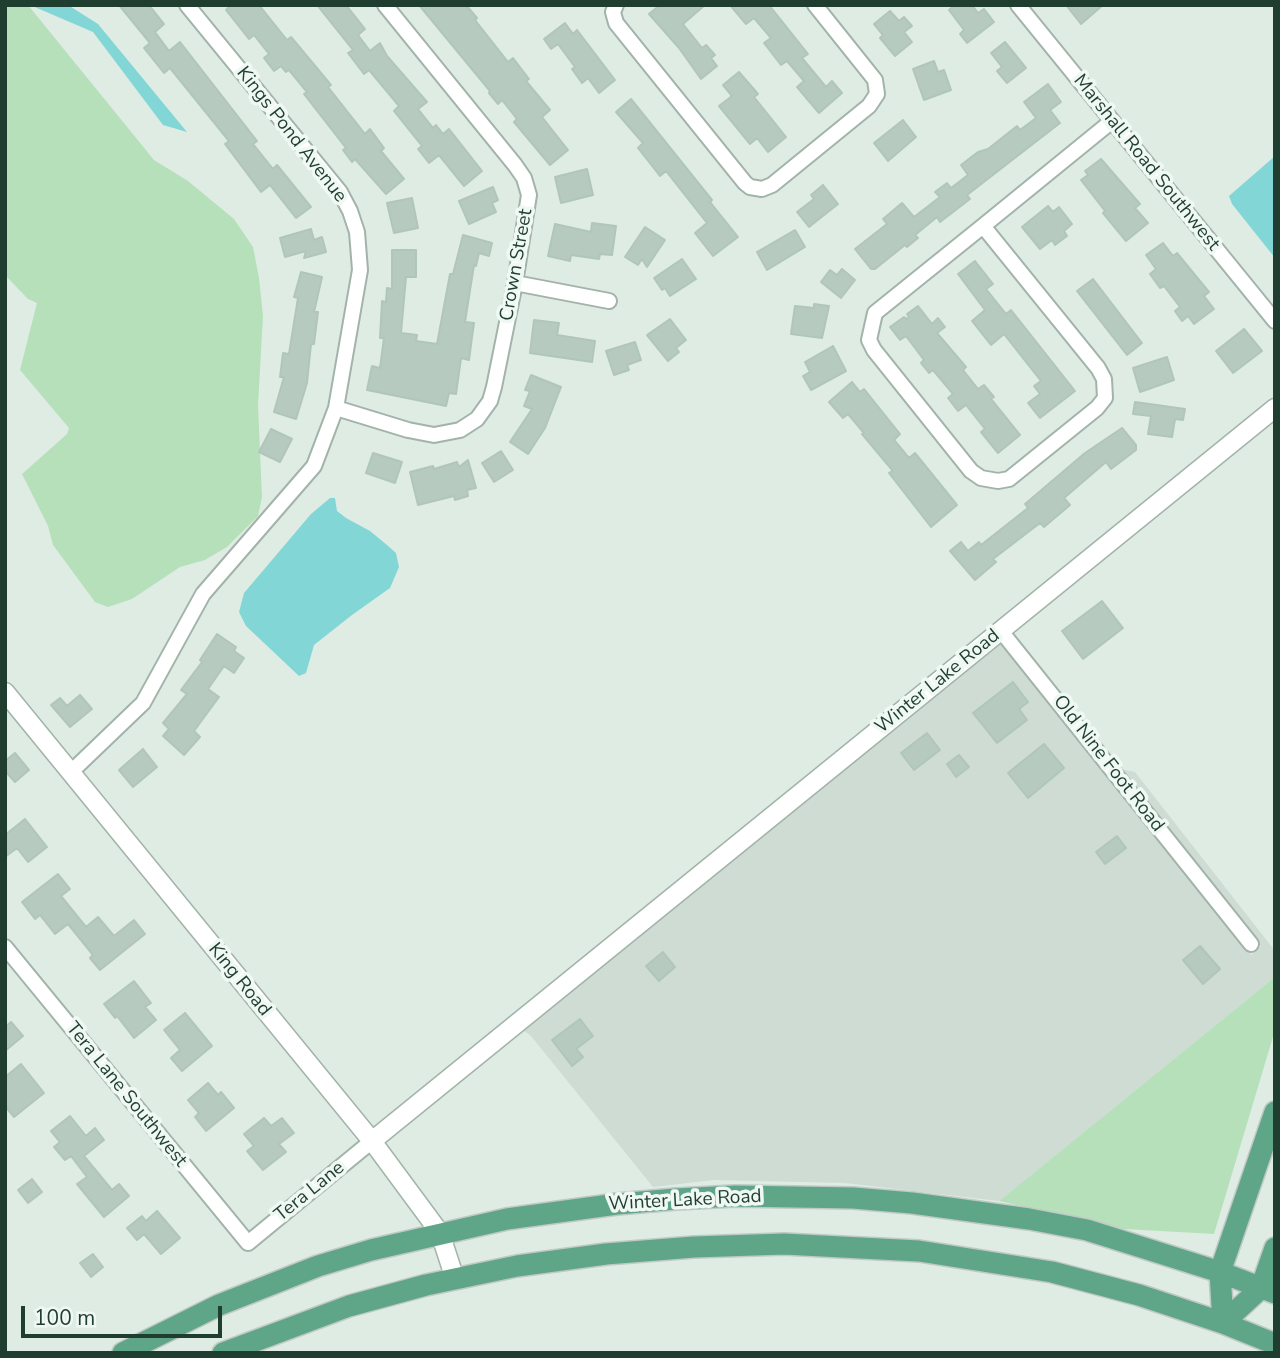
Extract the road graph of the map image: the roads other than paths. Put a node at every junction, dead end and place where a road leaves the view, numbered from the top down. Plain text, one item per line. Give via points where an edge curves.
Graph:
1 (187, 5) edge
2 (385, 5) edge
3 (815, 5) edge
4 (1018, 5) edge
5 (615, 7) edge
6 (1112, 121) junction
7 (983, 226) junction
8 (515, 283) junction
9 (609, 301) dead end
10 (1275, 321) edge
11 (336, 408) junction
12 (1275, 408) edge
13 (1001, 631) junction
14 (5, 692) edge
15 (71, 772) junction
16 (1251, 944) dead end
17 (5, 947) edge
18 (1275, 1112) edge
19 (372, 1141) junction
20 (440, 1233) junction
21 (248, 1243) joint
22 (1275, 1248) edge
23 (1220, 1272) junction
24 (455, 1279) junction
25 (1268, 1291) edge
26 (1223, 1323) junction
27 (1275, 1344) edge
28 (123, 1353) edge
29 (223, 1353) edge

1 - 11 street, Kings Pond Avenue via 340,192 350,211 360,270
2 - 8 street, Crown Street via 524,178 529,195
3 - 5 street via 875,80 877,94 869,106 772,186 762,189 745,183 616,23
4 - 6 street, Marshall Road Southwest
6 - 7 street
6 - 10 street, Marshall Road Southwest
7 - 7 street via 875,313 869,340 971,471 998,481 1009,479 1097,408 1105,398 1104,379
8 - 9 street
8 - 11 street, Crown Street via 494,387 484,410 469,425 434,435
11 - 15 street, Kings Pond Avenue via 314,466 203,594 143,703
12 - 13 street, Winter Lake Road
13 - 16 street, Old Nine Foot Road
13 - 19 street, Winter Lake Road
14 - 15 street, King Road
15 - 19 street, King Road
17 - 21 street, Tera Lane Southwest
18 - 23 main road
19 - 20 street, King Road
19 - 21 street, Tera Lane
20 - 23 main road, Winter Lake Road via 617,1203 735,1196 853,1198 971,1210 1087,1230
20 - 24 street, King Road
20 - 28 main road, Winter Lake Road via 318,1266 219,1305
22 - 25 main road
23 - 25 main road, Winter Lake Road
23 - 26 main road
24 - 26 main road via 563,1259 694,1247 863,1247 1052,1272 1118,1288
24 - 29 main road via 349,1306
25 - 26 main road
26 - 27 main road

